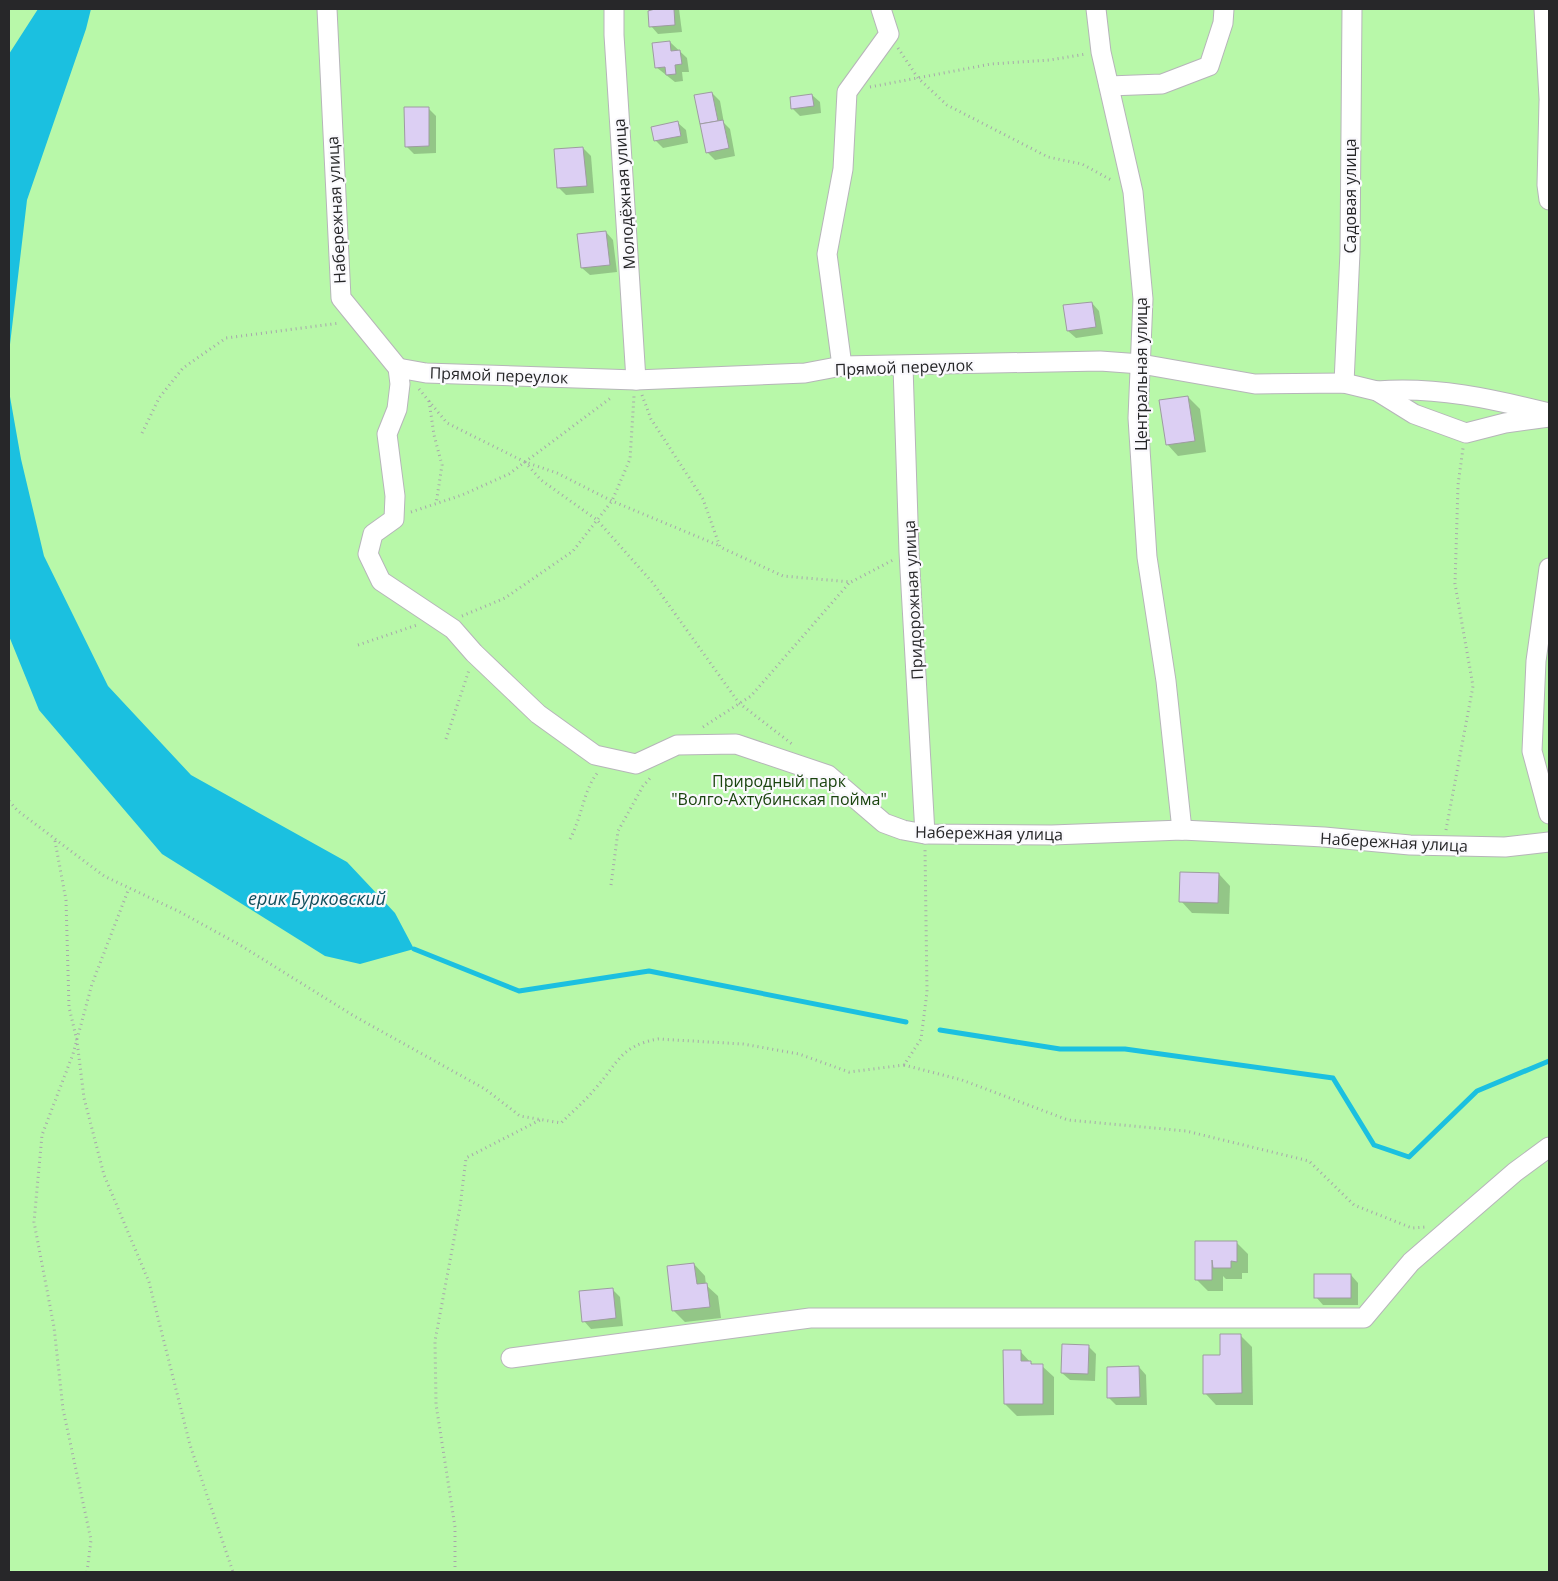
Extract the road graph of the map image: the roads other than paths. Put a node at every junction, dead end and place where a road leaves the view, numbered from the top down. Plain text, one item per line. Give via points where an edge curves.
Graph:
1 (327, 9) edge
2 (614, 9) edge
3 (880, 9) edge
4 (1096, 9) edge
5 (1224, 9) edge
6 (1352, 9) edge
7 (1544, 9) edge
8 (1109, 86) junction
9 (1549, 100) edge
10 (1549, 200) edge
11 (1141, 364) junction
12 (842, 366) junction
13 (904, 366) junction
14 (398, 368) junction
15 (636, 380) junction
16 (1344, 383) junction
17 (1377, 390) junction
18 (1549, 413) edge
19 (1549, 417) edge
20 (1549, 568) edge
21 (1549, 814) edge
22 (1182, 830) junction
23 (925, 834) junction
24 (1549, 842) edge
25 (1549, 1147) edge
26 (511, 1358) dead end

1 - 14 street, Набережная улица via 341,298
2 - 15 street, Молодёжная улица
3 - 12 street via 889,34 846,92 843,170 827,254
4 - 8 street, Центральная улица
5 - 8 street via 1223,23 1209,66 1162,84
6 - 16 street, Садовая улица via 1350,252
7 - 9 street
8 - 11 street, Центральная улица via 1133,192 1143,299
9 - 10 street
11 - 13 street, Прямой переулок via 1100,361
11 - 16 street, Прямой переулок via 1255,384
11 - 22 street, Центральная улица via 1138,418 1147,557 1166,681
12 - 13 street, Прямой переулок
12 - 15 street, Прямой переулок via 805,373
13 - 23 street, Придорожная улица via 909,552
14 - 15 street, Прямой переулок via 426,373
14 - 23 street, Набережная улица via 397,409 387,434 395,496 394,519 373,534 368,554 381,581 453,629 538,714 595,755 636,764 677,745 736,744 828,775 884,822
16 - 17 street, Прямой переулок
17 - 18 street, Прямой переулок via 1407,388 1491,398
17 - 19 street, Прямой переулок via 1414,414 1466,433
20 - 21 street via 1536,661 1532,751
22 - 23 street, Набережная улица via 1052,835
22 - 24 street, Набережная улица via 1443,846 1505,847
25 - 26 street via 1515,1172 1411,1262 1364,1318 810,1318

